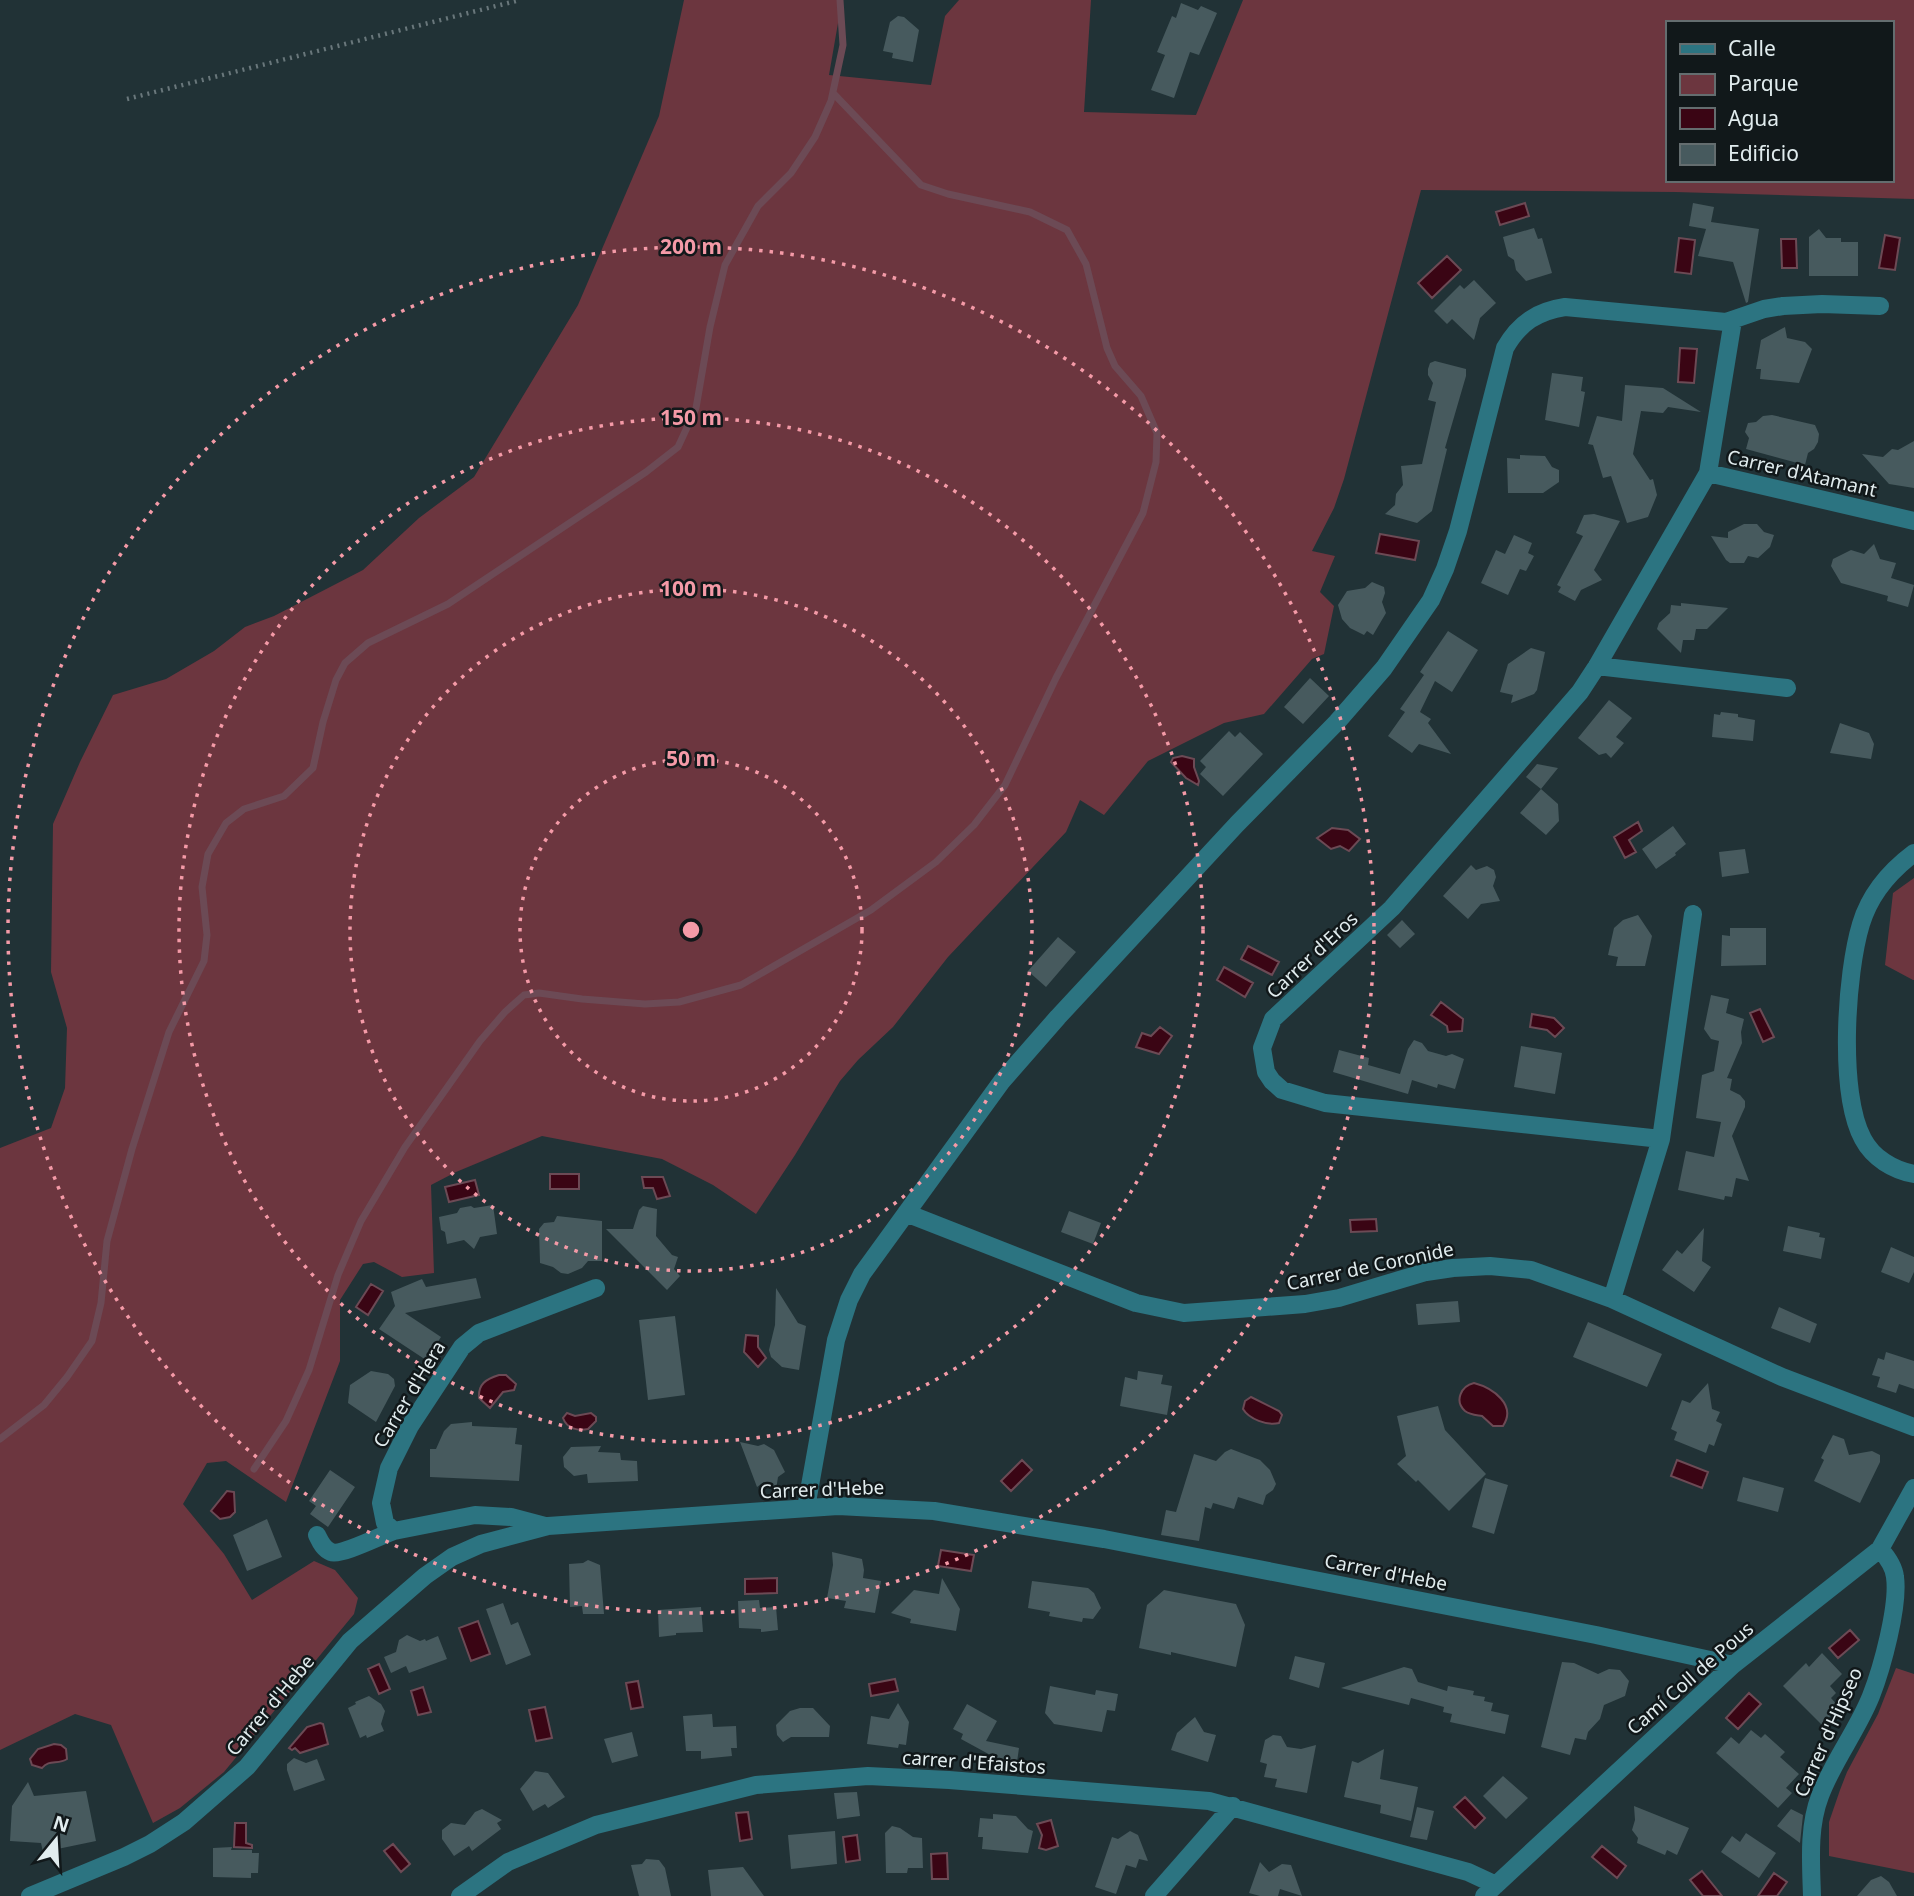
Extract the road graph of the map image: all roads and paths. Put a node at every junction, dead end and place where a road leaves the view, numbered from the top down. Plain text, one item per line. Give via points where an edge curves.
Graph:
1 (520, 0) edge
2 (127, 99) dead end
3 (1880, 306) dead end
4 (1733, 320) junction
5 (1708, 473) junction
6 (1914, 521) edge
7 (1597, 666) junction
8 (1787, 688) dead end
9 (1914, 853) edge
10 (1693, 914) dead end
11 (1661, 1139) junction
12 (1914, 1174) edge
13 (906, 1213) junction
14 (596, 1288) dead end
15 (1612, 1299) junction
16 (1914, 1427) edge
17 (1914, 1488) edge
18 (806, 1508) junction
19 (548, 1526) junction
20 (394, 1531) junction
21 (317, 1535) dead end
22 (1880, 1549) junction
23 (1733, 1665) junction
24 (1233, 1806) junction
25 (1490, 1890) edge
26 (30, 1896) edge
27 (460, 1896) edge
28 (1154, 1896) edge
29 (1812, 1896) edge

1 - 2 path
3 - 4 street via 1783,306
4 - 5 street, Carrer d'Atamant
4 - 13 street via 1565,307 1537,315 1518,330 1505,348 1445,569 1431,600 1384,668 1058,1017 1002,1081
5 - 6 street, Carrer d'Atamant
5 - 7 street, Carrer d'Eros
7 - 8 street
7 - 11 street, Carrer d'Eros via 1580,692 1392,908 1273,1019 1262,1048 1263,1059 1272,1081 1282,1090 1325,1103
9 - 12 street via 1886,877 1861,923 1847,1050 1853,1110 1864,1142 1881,1160
10 - 11 street
11 - 15 street
13 - 15 street, Carrer de Coronide via 1136,1303 1184,1313 1305,1304 1426,1272 1490,1266 1546,1274
13 - 18 street via 855,1285 841,1320
14 - 20 street, Carrer d'Hera via 479,1333 462,1347 410,1426 389,1468 381,1503 385,1523
15 - 16 street, Carrer de Coronide via 1782,1377
17 - 22 street, Camí Coll de Pous
18 - 19 street, Carrer d'Hebe
18 - 23 street, Carrer d'Hebe via 934,1511 1104,1539
19 - 20 street via 475,1515
19 - 26 street, Carrer d'Hebe via 481,1544 425,1576 364,1626 247,1767 184,1822 124,1857
20 - 21 street via 341,1552 331,1552
22 - 23 street, Camí Coll de Pous
22 - 29 street, Carrer d'Hipseo via 1895,1576 1892,1616 1870,1698 1830,1772 1814,1814
23 - 25 street, Camí Coll de Pous
24 - 25 street, carrer d'Efaistos via 1468,1872
24 - 27 street, carrer d'Efaistos via 916,1777 796,1781 735,1790 596,1825 508,1862
24 - 28 street

